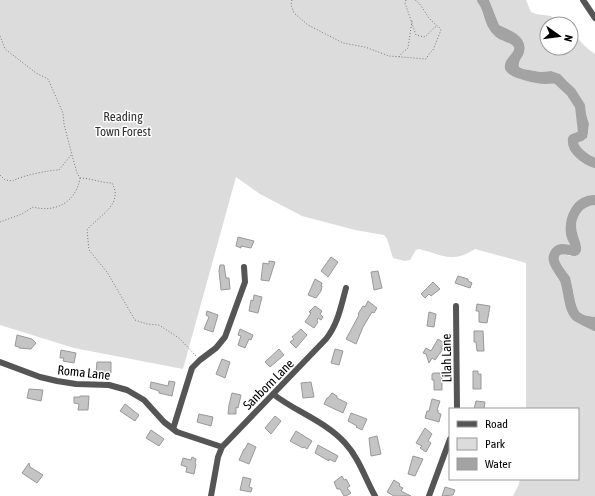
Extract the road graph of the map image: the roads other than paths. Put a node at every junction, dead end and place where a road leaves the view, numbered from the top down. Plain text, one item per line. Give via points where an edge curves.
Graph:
1 (583, 0) edge
2 (595, 18) edge
3 (244, 267) dead end
4 (346, 288) dead end
5 (456, 306) dead end
6 (0, 362) edge
7 (274, 394) junction
8 (457, 408) edge
9 (173, 429) junction
10 (449, 442) edge
11 (222, 447) junction
12 (211, 496) edge
13 (375, 496) edge
14 (429, 496) edge

1 - 2 street
3 - 9 street via 245,282 225,337 191,371
4 - 7 street, Sanborn Lane via 330,335
5 - 8 street, Lilah Lane
6 - 9 street, Roma Lane via 57,381 109,385 128,390 147,403
7 - 11 street, Sanborn Lane
7 - 13 street via 325,425 344,442 359,463
9 - 11 street, Roma Lane
10 - 14 street
11 - 12 street, Sanborn Lane

